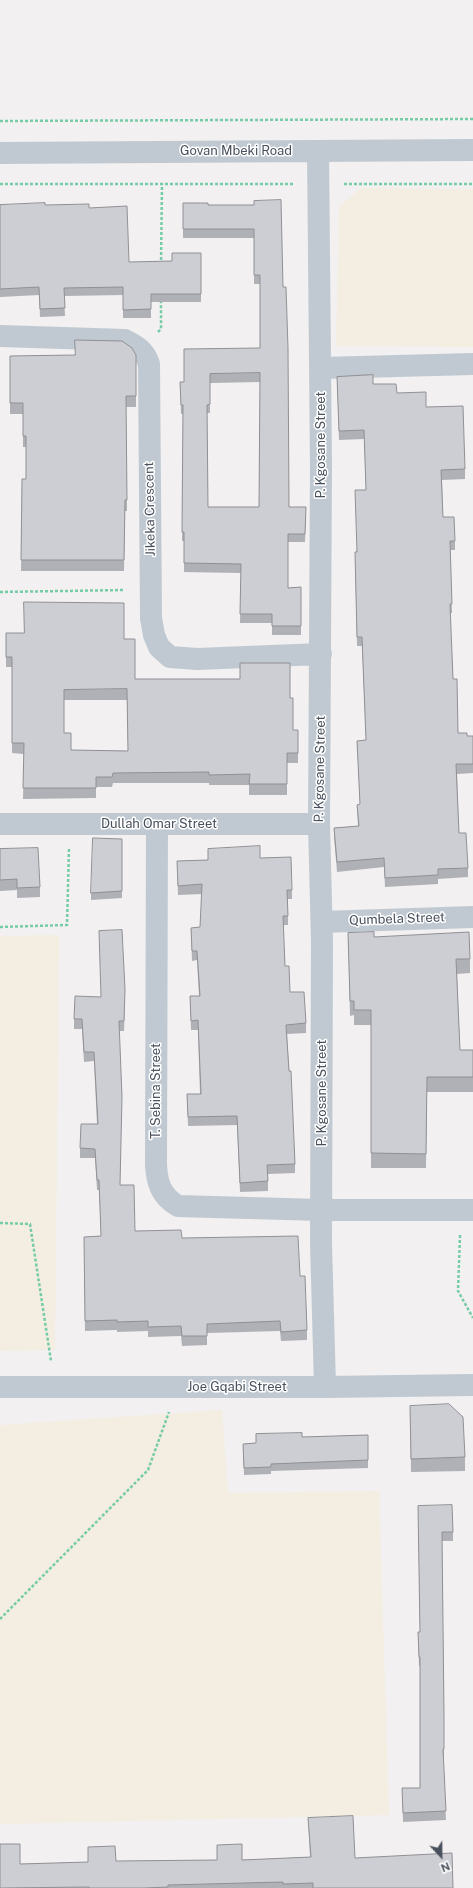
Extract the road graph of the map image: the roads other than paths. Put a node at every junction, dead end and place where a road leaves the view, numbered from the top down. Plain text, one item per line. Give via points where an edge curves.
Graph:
1 (473, 150) edge
2 (318, 151) junction
3 (0, 153) edge
4 (0, 336) edge
5 (473, 364) edge
6 (321, 368) junction
7 (321, 654) junction
8 (0, 824) edge
9 (157, 824) junction
10 (319, 824) junction
11 (473, 917) edge
12 (322, 922) junction
13 (321, 1210) junction
14 (467, 1210) edge
15 (473, 1385) edge
16 (0, 1387) edge
17 (325, 1387) junction

1 - 2 street, Govan Mbeki Road
2 - 3 street, Govan Mbeki Road
2 - 6 street, P. Kgosane Street
4 - 7 street, Jikeka Crescent via 125,340 142,350 149,364 151,618 159,647 170,657 197,659
5 - 6 street
6 - 7 street, P. Kgosane Street
7 - 10 street, P. Kgosane Street
8 - 9 street, Dullah Omar Street
9 - 10 street, Dullah Omar Street
9 - 13 street, T. Sebina Street via 156,1164 160,1188 166,1198 178,1206
10 - 12 street, P. Kgosane Street
11 - 12 street, Qumbela Street
12 - 13 street, P. Kgosane Street
13 - 14 street, T. Sebina Street
13 - 17 street, P. Kgosane Street
15 - 17 street, Joe Gqabi Street
16 - 17 street, Joe Gqabi Street

